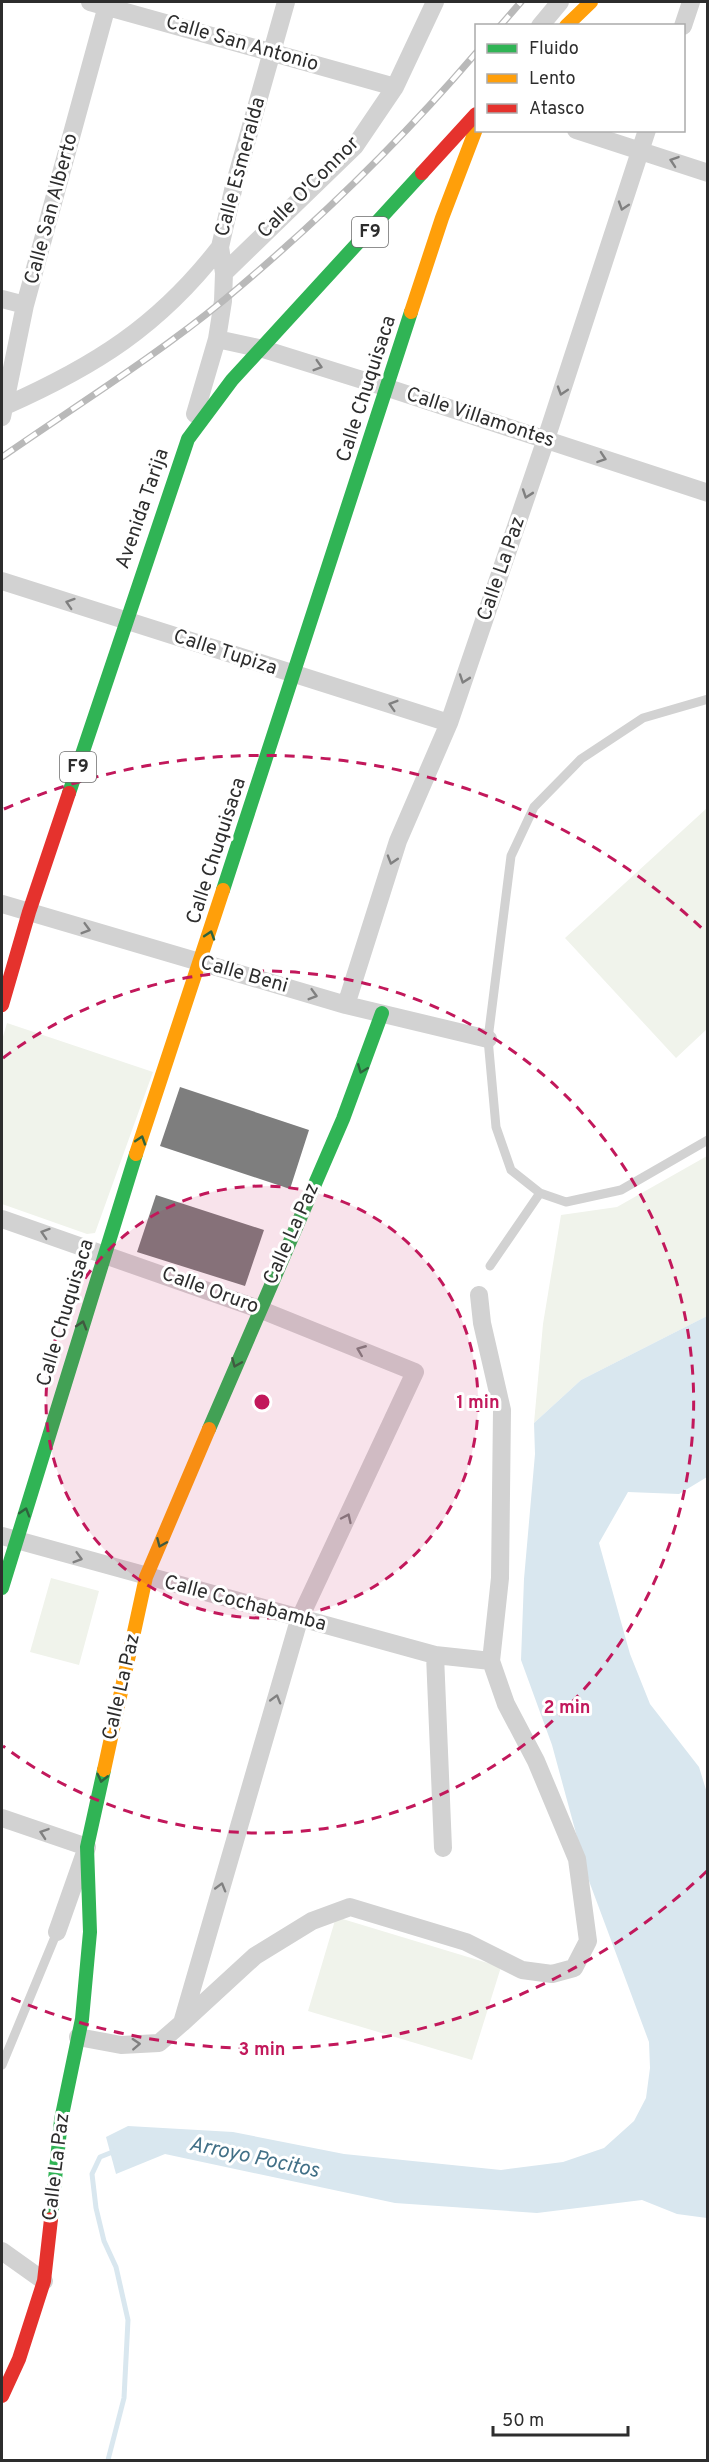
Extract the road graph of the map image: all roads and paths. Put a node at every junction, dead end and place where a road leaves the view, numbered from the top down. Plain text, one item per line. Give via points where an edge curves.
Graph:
1 (286, 2) edge
2 (435, 2) edge
3 (560, 2) edge
4 (591, 2) edge
5 (691, 2) edge
6 (102, 3) edge
7 (542, 24) edge
8 (568, 24) edge
9 (684, 24) edge
10 (272, 53) junction
11 (395, 87) junction
12 (475, 116) edge
13 (476, 132) edge
14 (582, 132) edge
15 (646, 132) edge
16 (641, 150) junction
17 (708, 173) edge
18 (220, 247) junction
19 (224, 273) junction
20 (2, 299) edge
21 (25, 305) junction
22 (217, 339) junction
23 (263, 349) junction
24 (388, 388) junction
25 (4, 402) edge
26 (188, 439) junction
27 (546, 439) junction
28 (706, 487) edge
29 (2, 581) edge
30 (126, 621) junction
31 (295, 675) junction
32 (708, 699) edge
33 (449, 723) junction
34 (2, 904) edge
35 (29, 912) junction
36 (201, 962) junction
37 (2, 1005) edge
38 (346, 1005) junction
39 (382, 1013) junction
40 (488, 1040) junction
41 (708, 1140) edge
42 (540, 1193) junction
43 (2, 1219) edge
44 (104, 1253) junction
45 (490, 1266) dead end
46 (479, 1295) dead end
47 (259, 1309) junction
48 (9, 1538) edge
49 (146, 1577) junction
50 (2, 1588) edge
51 (299, 1620) junction
52 (435, 1655) junction
53 (491, 1661) junction
54 (2, 1818) edge
55 (87, 1847) junction
56 (443, 1848) dead end
57 (57, 1932) joint
58 (182, 2023) junction
59 (78, 2037) junction
60 (2, 2065) edge
61 (2, 2251) edge
62 (45, 2281) junction
63 (2, 2396) edge

1 - 10 street, Calle Esmeralda
2 - 11 street, Calle O'Connor
3 - 7 street
4 - 8 main road
5 - 9 street
6 - 10 street, Calle San Antonio
6 - 21 street, Calle San Alberto
10 - 11 street, Calle San Antonio
10 - 18 street, Calle Esmeralda
11 - 19 street, Calle O'Connor via 355,146
12 - 23 main road, Avenida Tarija / F9
13 - 24 main road, Calle Chuquisaca via 442,218
14 - 16 street
15 - 16 street, Calle La Paz
17 -> 16 street
16 -> 27 street, Calle La Paz
18 - 19 street, Calle Esmeralda
18 - 25 street via 164,310 124,343 59,382
19 - 22 street, Calle Esmeralda
20 - 21 street
21 - 25 street, Calle San Alberto
22 - 23 street, Calle Villamontes
22 - 26 street, Calle Esmeralda
23 -> 24 street, Calle Villamontes
23 - 26 main road, Avenida Tarija / F9 via 234,375
24 - 27 street, Calle Villamontes
24 - 31 main road, Calle Chuquisaca
26 - 30 main road, Avenida Tarija / F9
27 -> 28 street, Calle Villamontes
27 -> 33 street, Calle La Paz
30 -> 29 street, Calle Tupiza
30 - 31 street, Calle Tupiza
30 - 35 main road, Avenida Tarija / F9
33 -> 31 street, Calle Tupiza
36 -> 31 main road, Calle Chuquisaca
32 - 40 lane via 643,718 581,759 534,807 511,856
33 -> 38 street, Calle La Paz via 398,841
34 - 35 street, Calle Beni
35 -> 36 street, Calle Beni
35 - 37 main road, Avenida Tarija / F9
36 -> 38 street, Calle Beni
44 -> 36 main road, Calle Chuquisaca
38 - 39 street, Calle Beni
39 - 40 street, Calle Beni
39 -> 47 main road, Calle La Paz via 343,1119
40 - 42 lane via 496,1127 507,1160 511,1170
41 - 42 lane via 621,1190 566,1202
42 - 45 lane
44 -> 43 street, Calle Oruro
44 - 47 street, Calle Oruro
48 -> 44 main road, Calle Chuquisaca
46 - 53 street via 502,1410 500,1578
47 -> 49 main road, Calle La Paz
51 -> 47 street, Calle Oruro via 415,1372
48 -> 49 street, Calle Cochabamba
48 - 50 main road, Calle Chuquisaca
49 - 51 street, Calle Cochabamba
49 -> 55 main road, Calle La Paz
51 - 52 street, Calle Cochabamba
58 -> 51 street
52 - 53 street, Calle Cochabamba
52 - 56 street
53 - 58 street via 506,1704 536,1761 577,1859 588,1941 574,1968 552,1974 522,1970 466,1942 350,1907 312,1921 255,1956
55 -> 54 street
55 - 57 street
55 - 59 main road, Calle La Paz via 90,1932
57 - 60 lane
59 -> 58 street via 121,2045 159,2043
59 - 62 main road, Calle La Paz via 61,2120
61 - 62 street
62 - 63 main road, Calle La Paz

